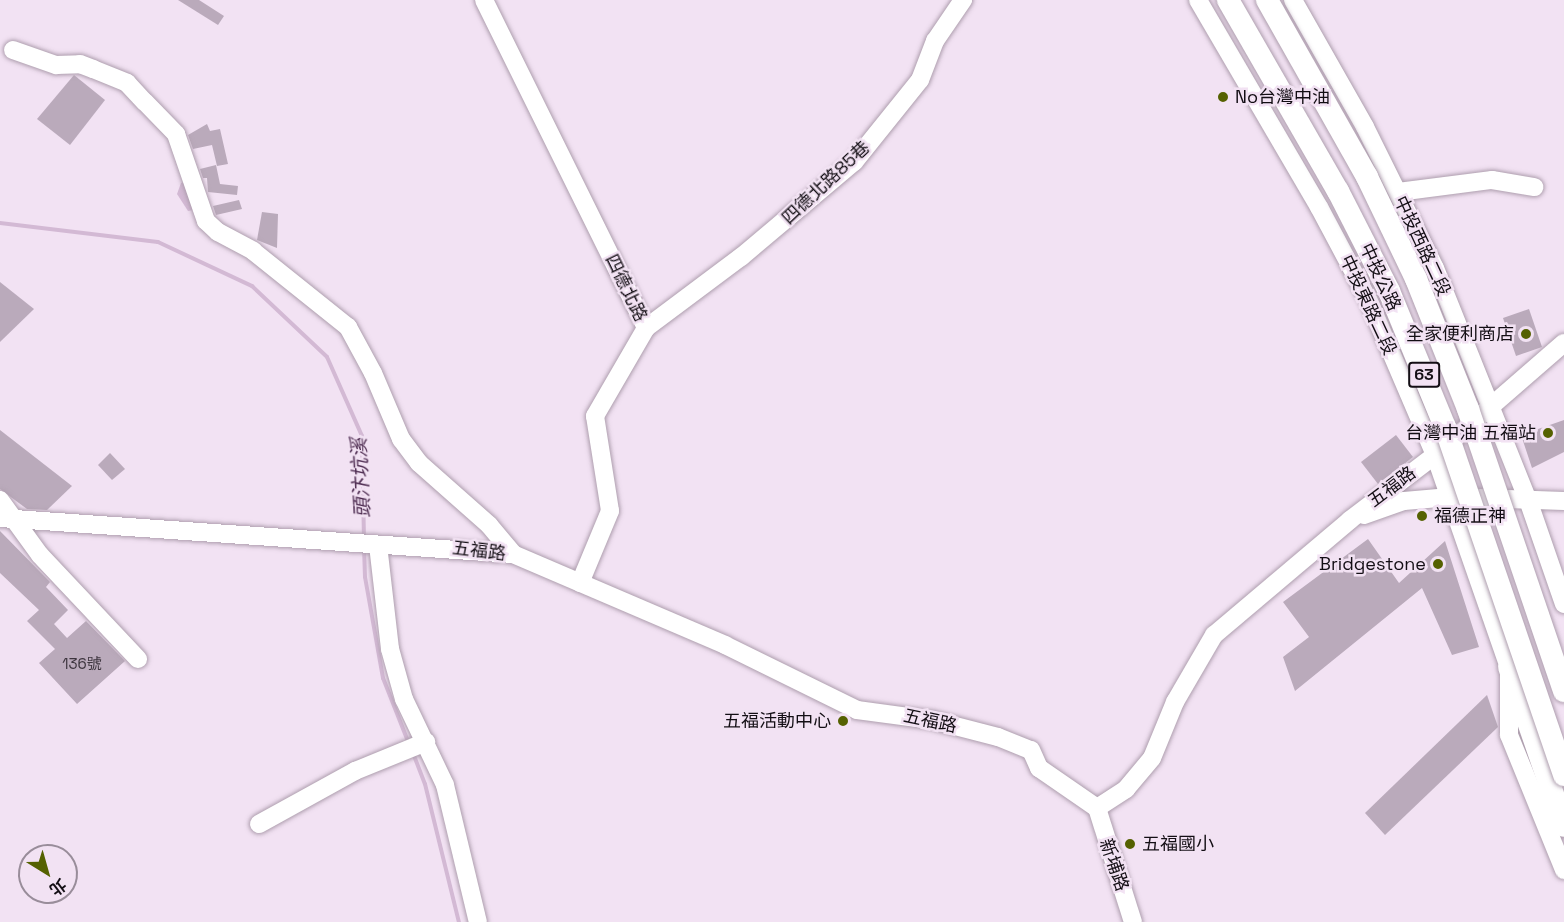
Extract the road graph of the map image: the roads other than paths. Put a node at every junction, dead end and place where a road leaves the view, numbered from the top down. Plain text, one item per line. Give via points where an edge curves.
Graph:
1 (484, 0) edge
2 (963, 0) edge
3 (1198, 0) edge
4 (1228, 0) edge
5 (1267, 0) edge
6 (1293, 0) edge
7 (13, 50) dead end
8 (1534, 187) dead end
9 (1398, 192) junction
10 (646, 328) junction
11 (1564, 343) edge
12 (1492, 407) junction
13 (1435, 455) junction
14 (1450, 497) junction
15 (0, 500) edge
16 (1528, 500) junction
17 (1564, 501) edge
18 (5, 518) edge
19 (1350, 520) junction
20 (378, 545) junction
21 (513, 554) junction
22 (580, 583) junction
23 (1564, 604) edge
24 (138, 659) dead end
25 (1509, 668) junction
26 (1564, 691) edge
27 (426, 742) junction
28 (1554, 775) edge
29 (1096, 808) junction
30 (259, 824) dead end
31 (1564, 826) edge
32 (1564, 870) edge
33 (478, 922) edge
34 (1133, 922) edge

1 - 10 street, 四德北路
2 - 10 street, 四德北路85巷 via 935,41 920,80 854,162 741,258
3 - 13 street, 中投東路二段 via 1363,290
4 - 28 main road, 中投公路 / 63, bridge via 1338,191 1389,291 1445,427
5 - 26 main road, 中投公路 / 63, bridge via 1367,177 1416,279 1471,420
6 - 9 street, 中投西路二段
7 - 21 street via 56,65 80,64 127,83 176,134 206,221 253,251 348,327 401,439 419,463 489,525
8 - 9 street via 1492,180
9 - 12 street, 中投西路二段 via 1435,268
10 - 22 street, 四德北路 via 595,416 610,511
11 - 12 street, 五福路
12 - 13 street, 五福路
12 - 16 street, 中投西路二段
13 - 14 street, 中投東路二段
13 - 19 street, 五福路
14 - 16 street, 五福路
14 - 19 street, 五福路 via 1404,501
14 - 25 street, 中投東路二段
15 - 18 street
16 - 17 street, 五福路
16 - 23 street, 中投西路二段
18 - 20 street, 五福路
18 - 24 street
19 - 29 street, 五福路 via 1214,635 1175,702 1152,758 1126,789
20 - 21 street, 五福路
20 - 27 street via 390,649 404,699
21 - 22 street, 五福路
22 - 29 street, 五福路 via 735,649 857,710 932,720 1032,750 1039,768
25 - 28 main road
25 - 32 street, 中投東路二段 via 1509,735
27 - 30 street via 388,757
27 - 33 street via 459,831
28 - 31 main road
29 - 34 street, 新埔路

